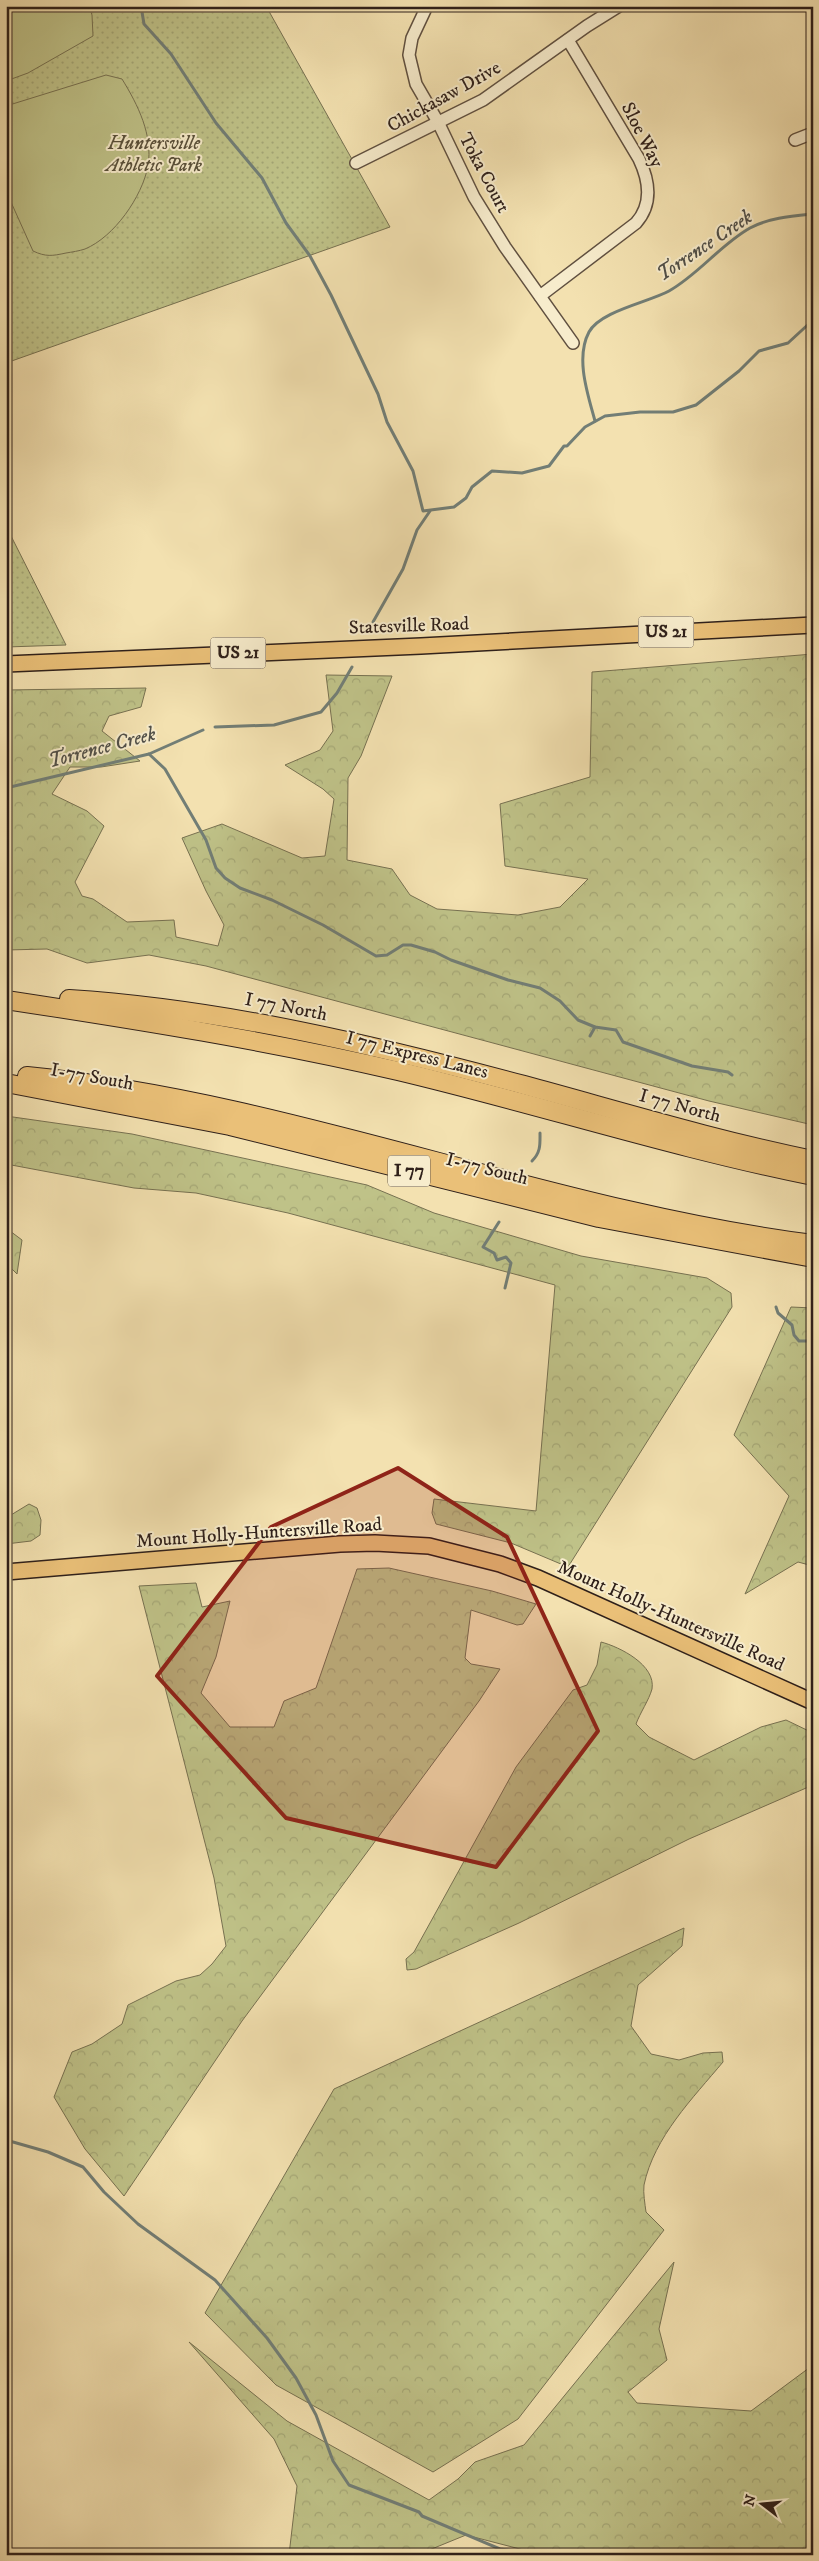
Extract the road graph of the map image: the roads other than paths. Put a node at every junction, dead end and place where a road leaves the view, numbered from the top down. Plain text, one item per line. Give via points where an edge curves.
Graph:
1 (427, 6) edge
2 (619, 6) edge
3 (568, 40) junction
4 (438, 122) junction
5 (813, 133) edge
6 (795, 140) dead end
7 (356, 163) dead end
8 (540, 296) junction
9 (573, 343) dead end
10 (813, 625) edge
11 (6, 664) edge
12 (6, 999) edge
13 (6, 1075) edge
14 (6, 1083) edge
15 (813, 1160) edge
16 (813, 1176) edge
17 (813, 1244) edge
18 (813, 1258) edge
19 (6, 1572) edge
20 (813, 1702) edge

1 - 4 street, Toka Court via 412,38 409,55 416,84
2 - 3 street, Chickasaw Drive
3 - 4 street, Chickasaw Drive via 490,95
3 - 8 street, Sloe Way via 639,159 646,177 648,197 646,208 636,223
4 - 7 street, Chickasaw Drive
4 - 8 street, Toka Court via 474,197
5 - 6 street
8 - 9 street, Toka Court
10 - 11 main road, Statesville Road / US 21
12 - 15 highway, I 77 North via 69,999 150,1006 304,1032 430,1060 698,1133
12 - 16 highway, I 77 Express Lanes via 351,1060 694,1149
13 - 17 highway, I 77 via 79,1082 191,1102 620,1208
14 - 18 highway, I-77 South / I 77 via 256,1132 600,1218
19 - 20 main road, Mount Holly-Huntersville Road via 340,1544 429,1546 482,1558 538,1578

